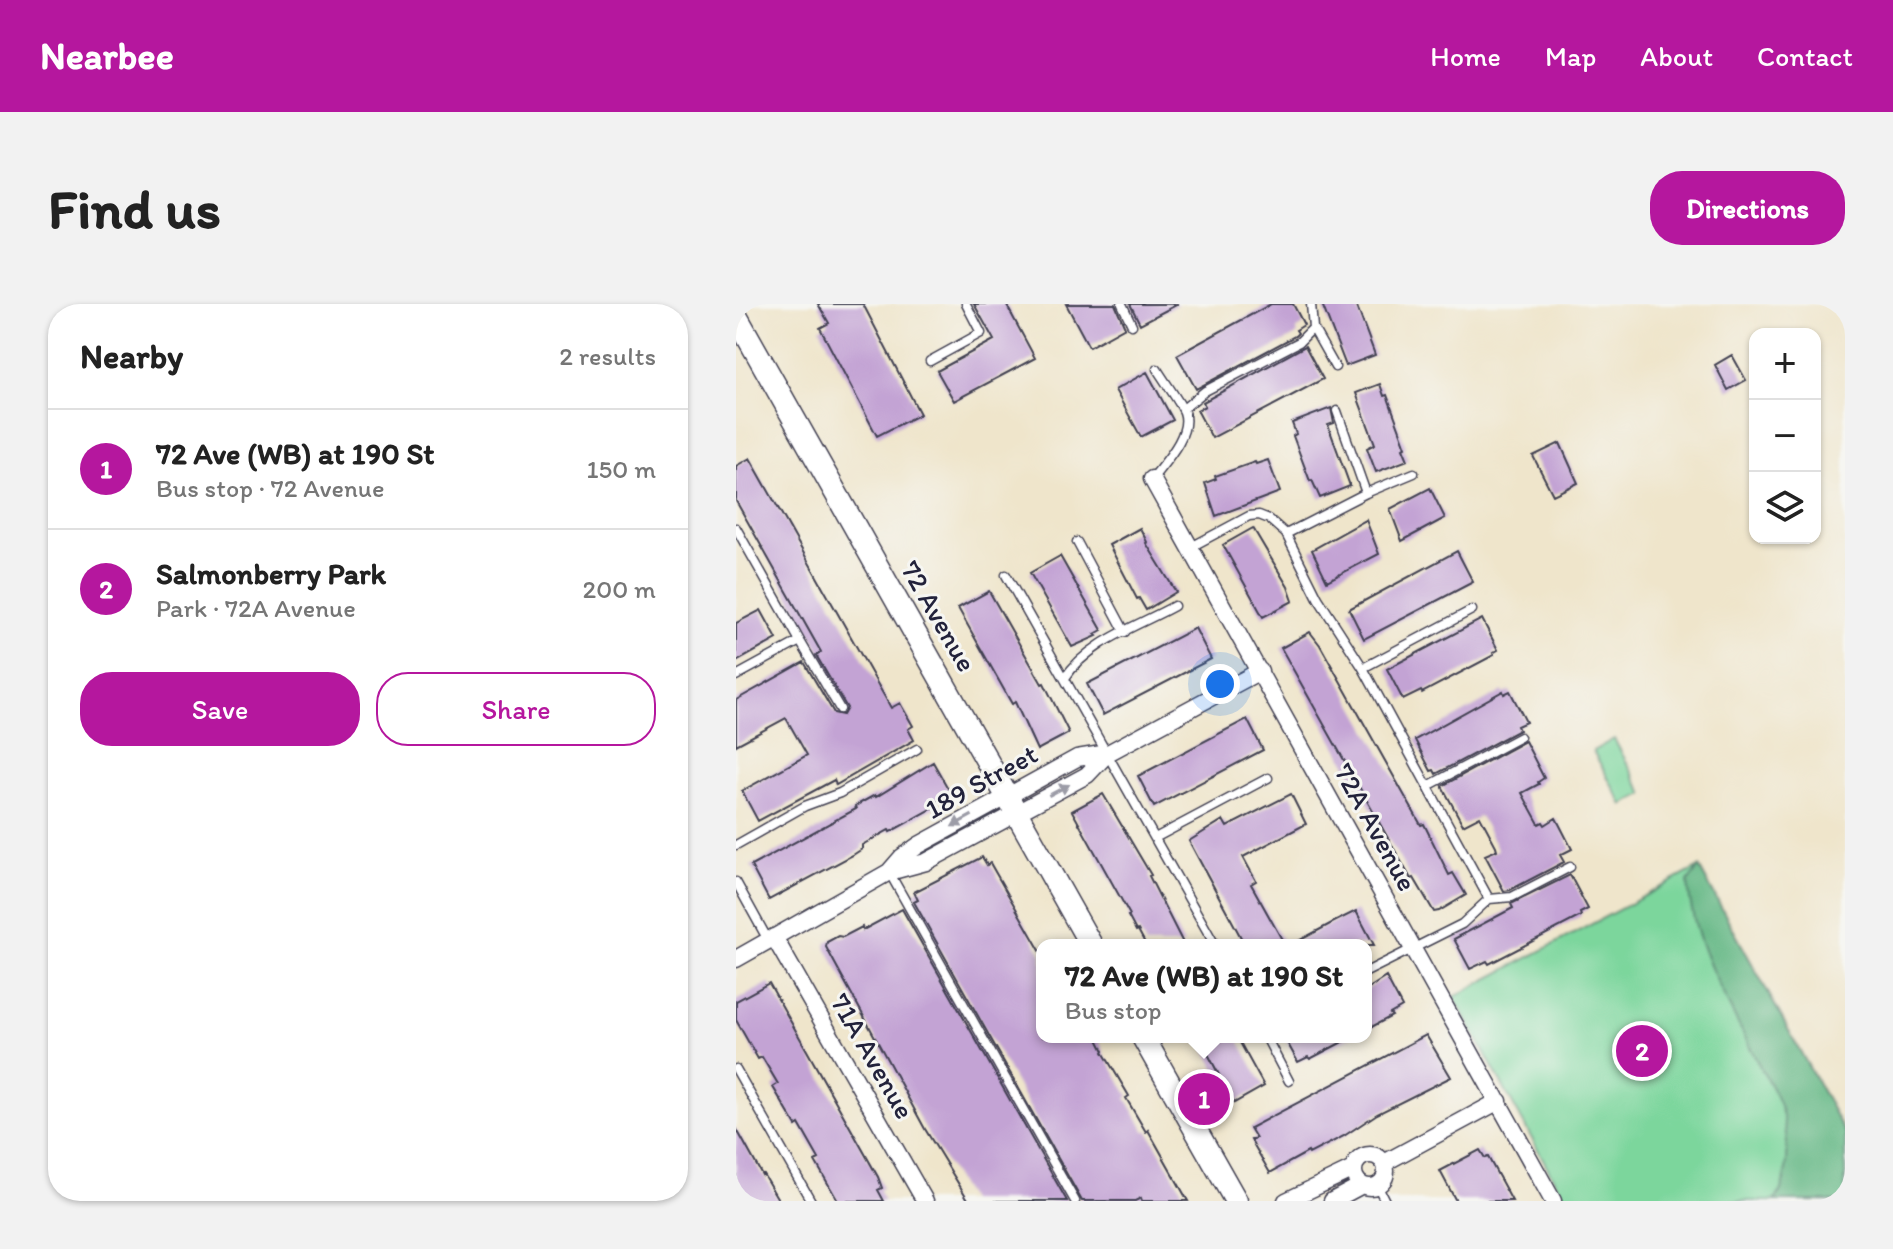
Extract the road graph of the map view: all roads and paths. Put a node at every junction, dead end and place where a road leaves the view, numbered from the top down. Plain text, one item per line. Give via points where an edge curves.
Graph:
1 (966, 304) edge
2 (1122, 304) edge
3 (1311, 304) edge
4 (736, 316) edge
5 (1132, 325) dead end
6 (1313, 328) junction
7 (930, 361) dead end
8 (1335, 367) dead end
9 (1157, 369) dead end
10 (1183, 409) junction
11 (1337, 411) dead end
12 (1414, 473) dead end
13 (1152, 479) joint
14 (1366, 493) junction
15 (736, 528) edge
16 (1286, 534) junction
17 (1077, 542) dead end
18 (1191, 547) junction
19 (1006, 575) dead end
20 (1174, 606) dead end
21 (1472, 610) dead end
22 (1125, 632) junction
23 (800, 641) junction
24 (1363, 668) junction
25 (1260, 671) junction
26 (736, 676) edge
27 (1065, 678) junction
28 (840, 709) dead end
29 (1520, 737) dead end
30 (917, 749) dead end
31 (1108, 753) junction
32 (1268, 778) dead end
33 (1428, 786) junction
34 (1011, 804) junction
35 (1155, 838) junction
36 (736, 845) edge
37 (1570, 867) dead end
38 (889, 872) junction
39 (736, 882) edge
40 (1489, 899) junction
41 (771, 939) junction
42 (1088, 939) edge
43 (1212, 939) edge
44 (1413, 947) junction
45 (736, 959) edge
46 (1372, 969) edge
47 (1146, 1043) edge
48 (1269, 1043) edge
49 (736, 1069) edge
50 (1289, 1081) dead end
51 (1499, 1101) junction
52 (1384, 1163) junction
53 (1353, 1169) junction
54 (1370, 1185) junction
55 (811, 1201) edge
56 (925, 1201) edge
57 (1075, 1201) edge
58 (1236, 1201) edge
59 (1286, 1201) edge
60 (1332, 1201) edge
61 (1385, 1201) edge
62 (1553, 1201) edge

1 - 7 lane via 981,333
2 - 5 lane
3 - 6 lane
4 - 34 main road, 72 Avenue
6 - 8 lane
6 - 10 lane via 1299,342 1205,391
9 - 10 lane
10 - 13 lane via 1182,433
11 - 14 lane
12 - 14 lane
13 - 18 street, 72A Avenue
14 - 16 lane
15 - 23 lane
16 - 18 lane via 1269,519 1249,516
16 - 24 lane via 1318,598
17 - 22 lane
18 - 25 street, 72A Avenue
19 - 27 lane
20 - 22 lane
21 - 24 lane
22 - 27 lane via 1085,656
23 - 26 lane
23 - 28 lane
24 - 33 lane
25 - 31 street, 189 Street
25 - 44 street, 72A Avenue
27 - 31 lane
29 - 33 lane
30 - 36 lane
31 - 34 street, 189 Street via 1077,758
31 - 35 lane
32 - 35 lane
33 - 40 lane
34 - 38 street, 189 Street via 919,845
34 - 42 main road, 72 Avenue
35 - 43 lane
37 - 40 lane via 1512,897
38 - 41 street, 189 Street
38 - 57 lane
39 - 41 lane
40 - 44 lane via 1462,924
41 - 45 street, 189 Street
41 - 56 street, 71A Avenue
44 - 46 lane
44 - 51 street, 72A Avenue
47 - 58 main road
48 - 50 lane
49 - 55 lane
51 - 52 street
51 - 62 street, 72A Avenue
52 - 53 street via 1367,1155
52 - 54 street via 1385,1176
53 - 54 street via 1355,1178
53 - 59 street
54 - 60 street
54 - 61 lane

